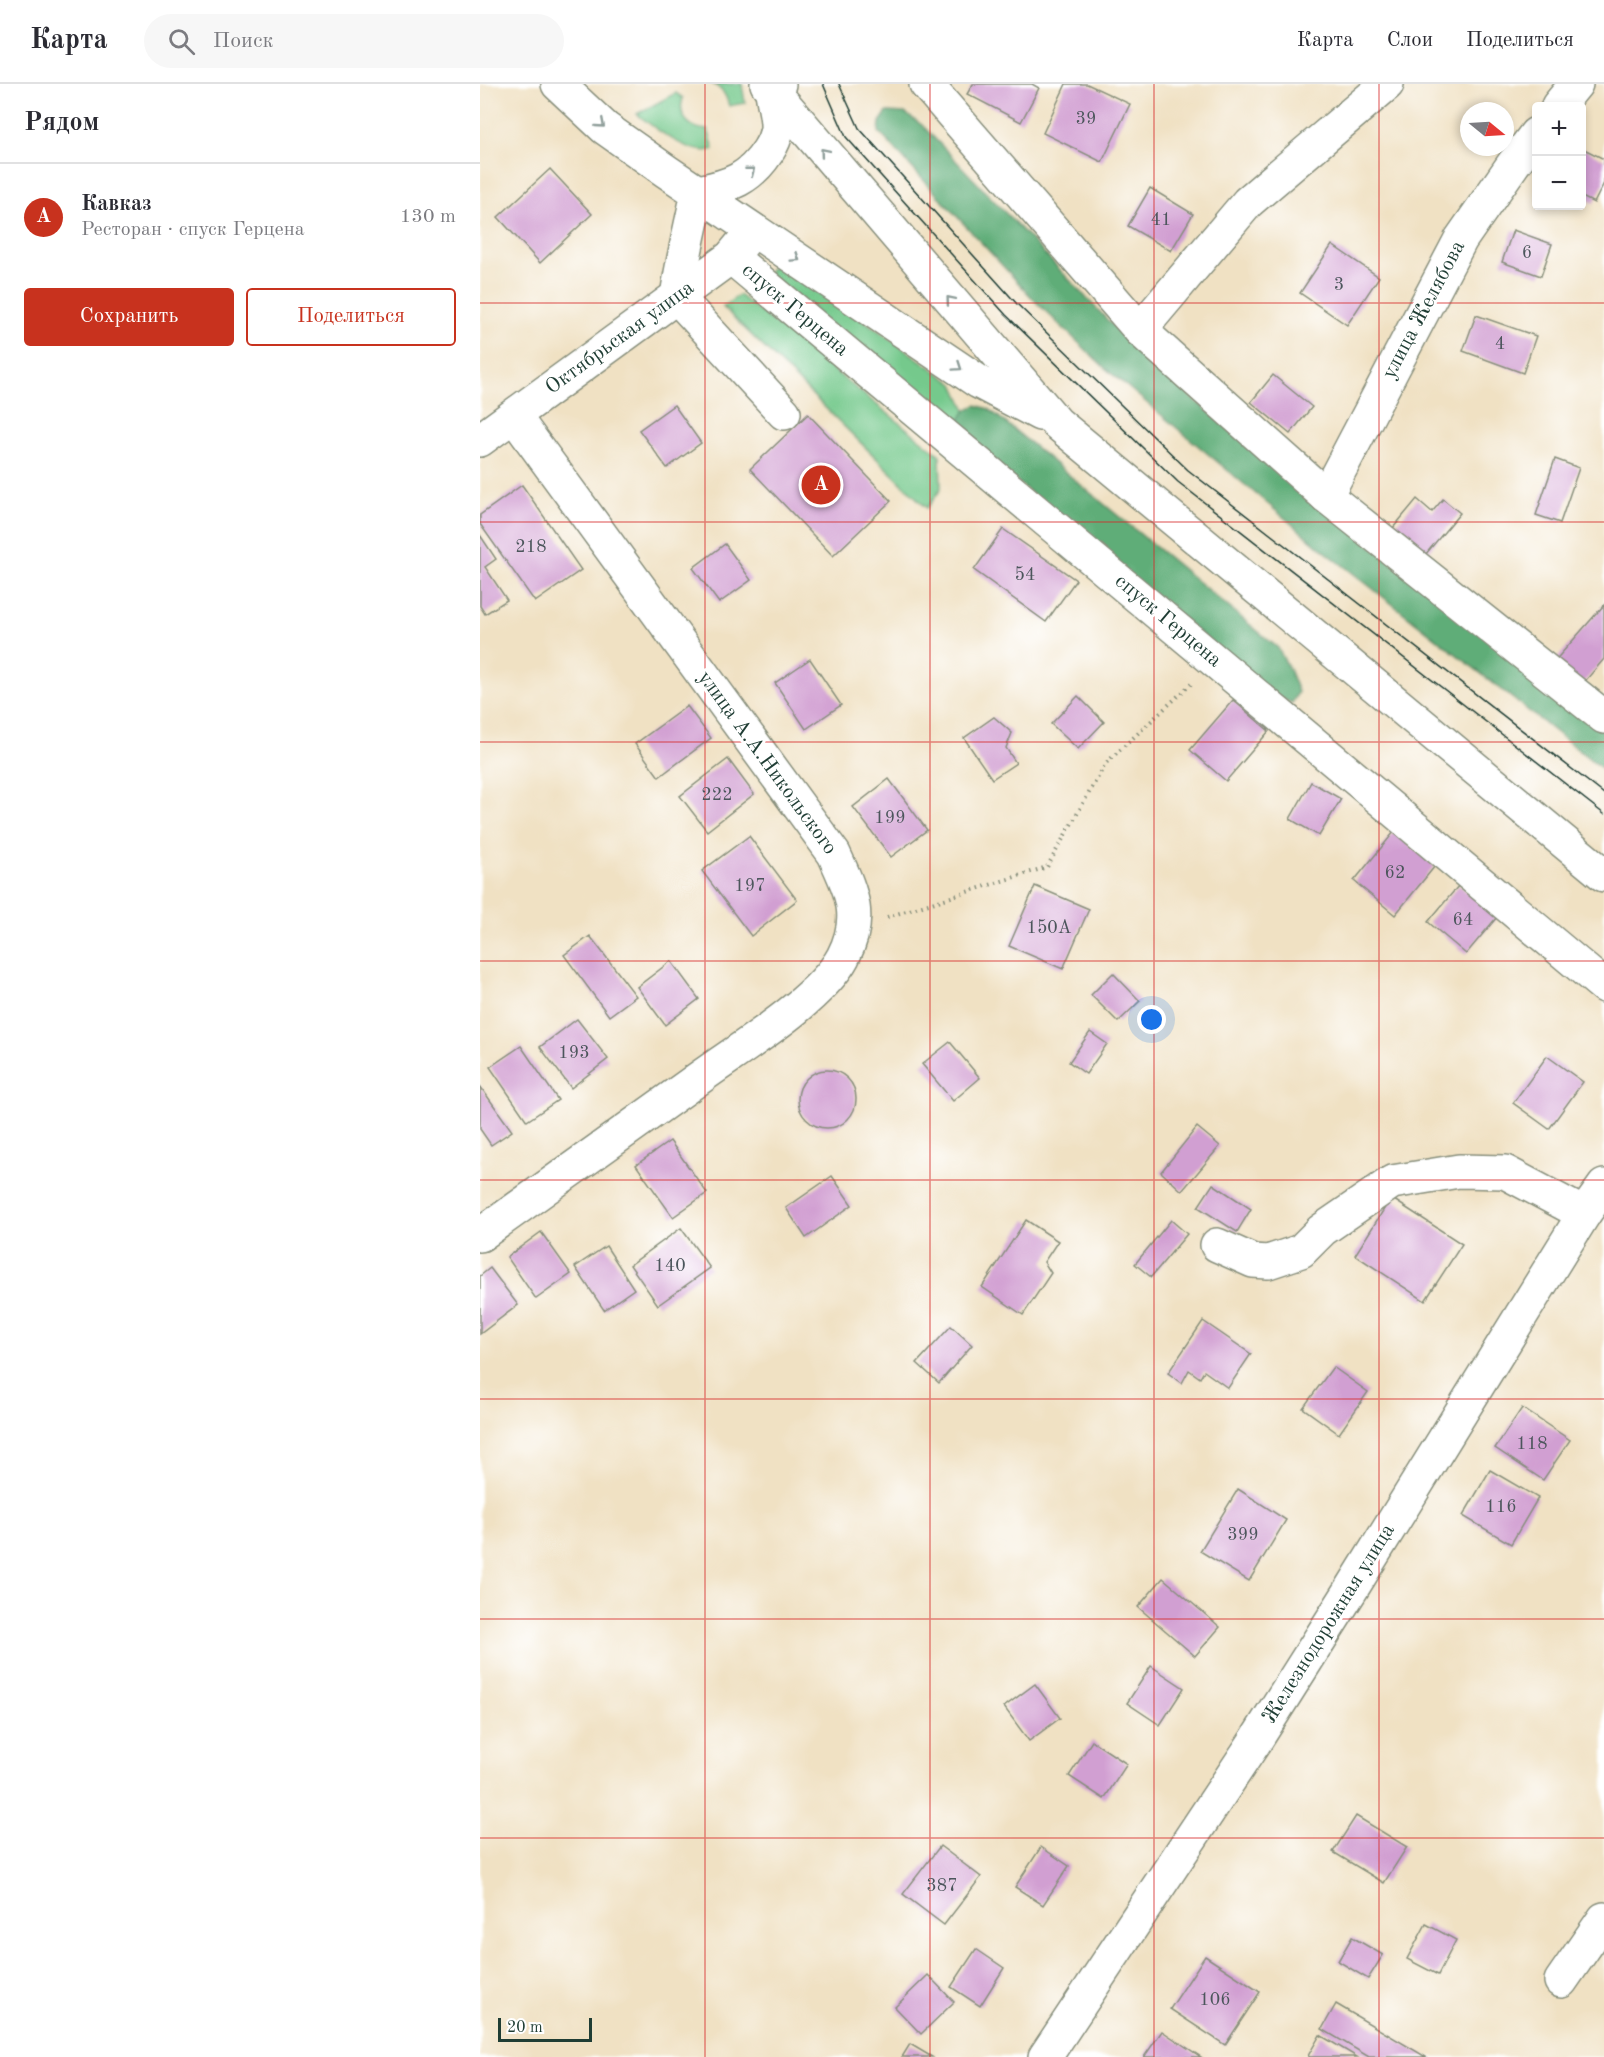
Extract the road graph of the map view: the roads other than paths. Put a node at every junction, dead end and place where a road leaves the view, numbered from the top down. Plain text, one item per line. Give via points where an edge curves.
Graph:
1 (558, 84) edge
2 (926, 84) edge
3 (1387, 84) edge
4 (1576, 84) edge
5 (772, 86) edge
6 (1561, 102) edge
7 (1532, 139) edge
8 (698, 192) junction
9 (753, 229) junction
10 (731, 257) junction
11 (677, 297) junction
12 (1140, 330) junction
13 (784, 413) dead end
14 (514, 416) junction
15 (1057, 423) junction
16 (480, 441) edge
17 (1326, 496) junction
18 (1604, 717) edge
19 (1604, 875) edge
20 (1604, 986) edge
21 (1598, 1195) edge
22 (480, 1235) edge
23 (1217, 1245) dead end
24 (1604, 1919) edge
25 (1561, 1981) dead end
26 (1045, 2057) edge

1 -> 8 street, спуск Герцена via 605,128
2 - 12 street
3 - 12 street via 1248,202
4 - 6 street
8 -> 5 street via 724,187 758,166 777,129
15 -> 5 street, спуск Герцена
7 - 17 street, улица Желябова via 1461,239
8 - 9 street, спуск Герцена
8 - 11 street
9 - 10 street, Октябрьская улица
9 -> 15 street, спуск Герцена via 979,382
10 - 11 street, Октябрьская улица
10 - 20 street, спуск Герцена
11 - 13 street
11 - 14 street, Октябрьская улица
12 - 17 street
14 - 16 street, Октябрьская улица
14 - 22 street, улица А.А.Никольского via 834,854 852,894 854,927 843,957 817,990
15 - 19 street, спуск Герцена
17 - 18 street
21 - 23 street via 1505,1172 1459,1172 1392,1182 1322,1230 1301,1251 1269,1262 1253,1261
21 - 26 street, Железнодорожная улица via 1263,1730
24 - 25 street

